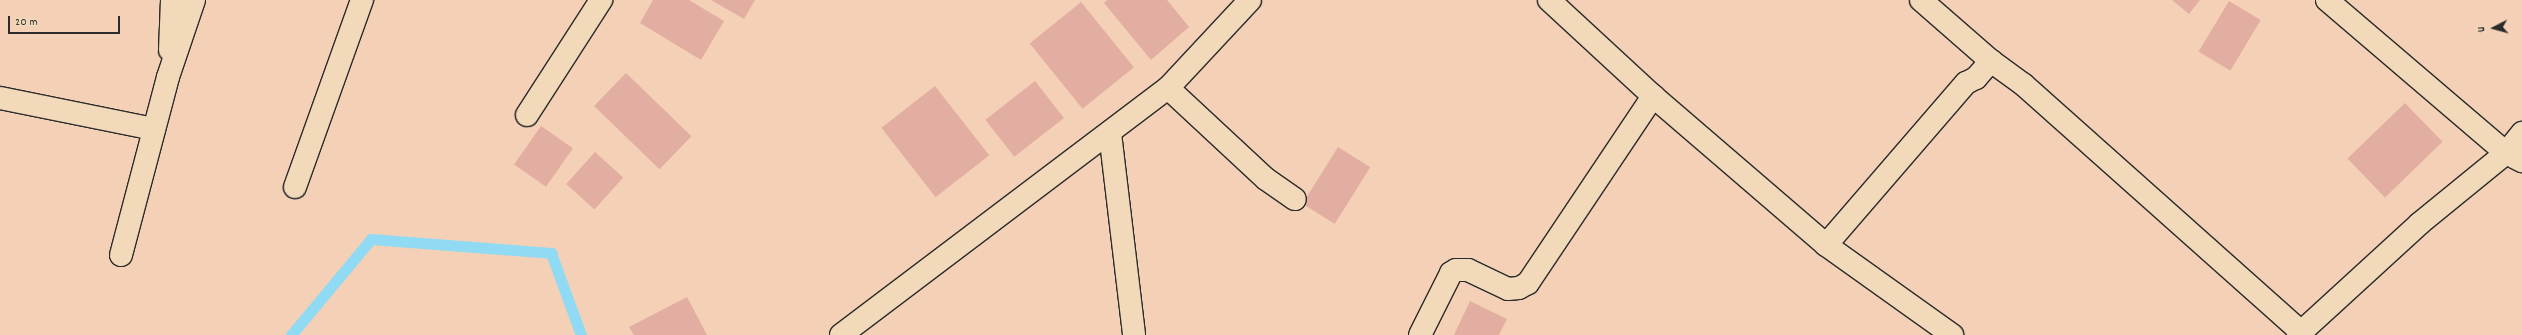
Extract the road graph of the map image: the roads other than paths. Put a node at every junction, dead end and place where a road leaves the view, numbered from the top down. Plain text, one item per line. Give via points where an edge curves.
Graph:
1 (172, 0) edge
2 (194, 0) edge
3 (362, 0) edge
4 (601, 0) edge
5 (1250, 0) edge
6 (1548, 0) edge
7 (1921, 0) edge
8 (2326, 0) edge
9 (1991, 61) junction
10 (168, 77) junction
11 (1168, 88) junction
12 (1652, 96) junction
13 (0, 98) edge
14 (527, 116) dead end
15 (154, 129) junction
16 (1110, 133) junction
17 (2522, 133) edge
18 (2514, 157) edge
19 (295, 187) dead end
20 (1296, 199) dead end
21 (1826, 245) junction
22 (121, 255) dead end
23 (2299, 334) edge
24 (841, 335) edge
25 (1134, 335) edge
26 (1420, 335) edge
27 (1952, 335) edge

1 - 10 street
2 - 10 street
3 - 19 street
4 - 14 street
5 - 11 street
6 - 12 street
7 - 9 street
8 - 18 street
9 - 21 street via 1976,78 1966,83
9 - 23 street via 2024,85
10 - 15 street
11 - 16 street
11 - 20 street via 1266,179
12 - 21 street
12 - 26 street via 1528,283 1520,288 1508,289 1468,270 1456,270 1451,274
13 - 15 street
15 - 22 street
16 - 24 street
16 - 25 street
17 - 18 street
18 - 23 street via 2419,224
21 - 27 street

